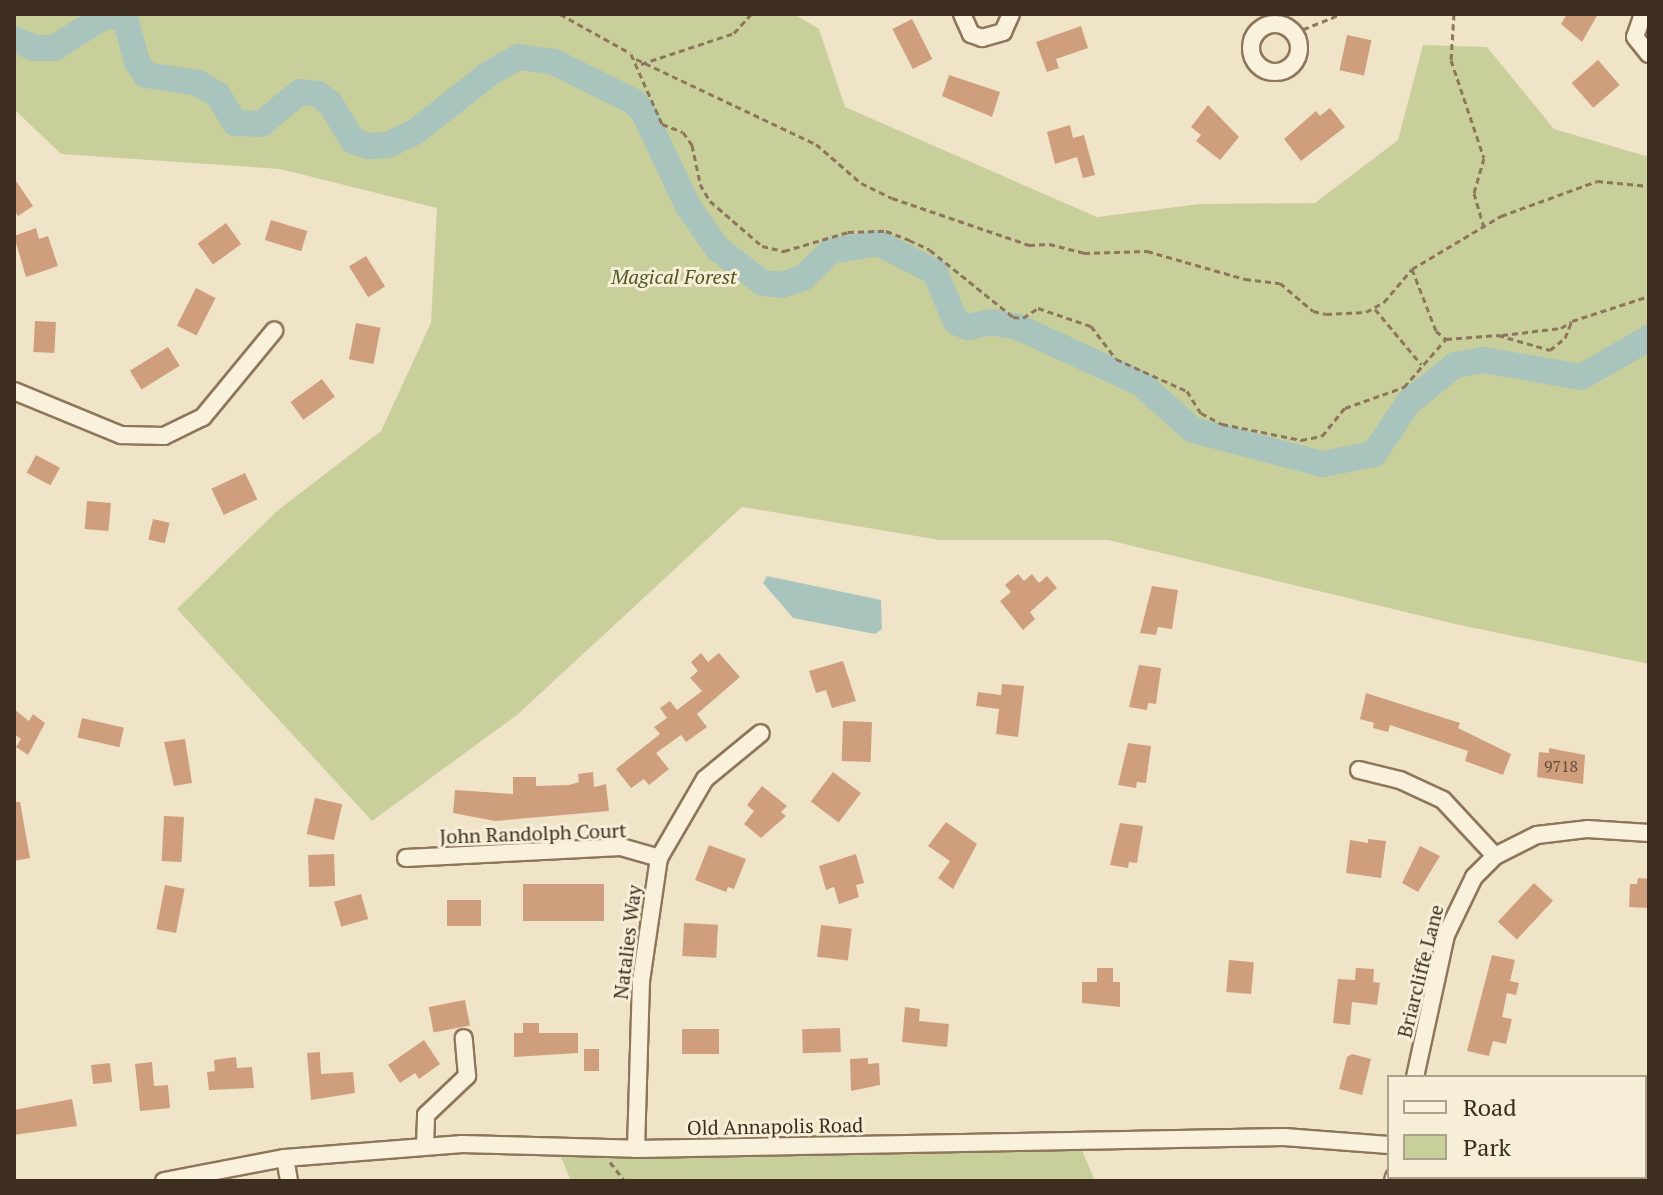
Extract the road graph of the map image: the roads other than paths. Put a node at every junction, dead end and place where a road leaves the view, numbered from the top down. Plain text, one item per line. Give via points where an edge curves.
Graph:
1 (962, 14) edge
2 (1011, 14) edge
3 (1248, 14) edge
4 (1643, 14) edge
5 (1260, 29) junction
6 (1649, 54) edge
7 (274, 331) dead end
8 (14, 391) edge
9 (761, 733) dead end
10 (1359, 770) dead end
11 (1649, 833) edge
12 (1495, 856) junction
13 (406, 858) dead end
14 (659, 858) junction
15 (464, 1038) dead end
16 (1415, 1075) edge
17 (1387, 1145) edge
18 (425, 1146) junction
19 (636, 1149) junction
20 (285, 1158) junction
21 (164, 1181) edge
22 (289, 1181) edge

1 - 2 street via 965,26 982,38 1003,32
3 - 5 street
4 - 6 street via 1635,37
5 - 5 street via 1251,55 1261,68 1274,73 1295,62 1299,46 1294,33 1281,24
7 - 8 street via 214,406 164,436 121,435
9 - 14 street, Natalies Way via 705,779
10 - 12 street via 1400,780 1443,800
11 - 12 street, Briarcliffe Lane via 1562,831 1516,843
12 - 16 street, Briarcliffe Lane via 1456,906
13 - 14 street, John Randolph Court via 621,847
14 - 19 street, Natalies Way via 641,981
15 - 18 street via 467,1076 426,1115
17 - 19 street, Old Annapolis Road via 1284,1137
18 - 19 street, Old Annapolis Road
18 - 20 street, Old Annapolis Road
20 - 21 street, Old Annapolis Road
20 - 22 street

